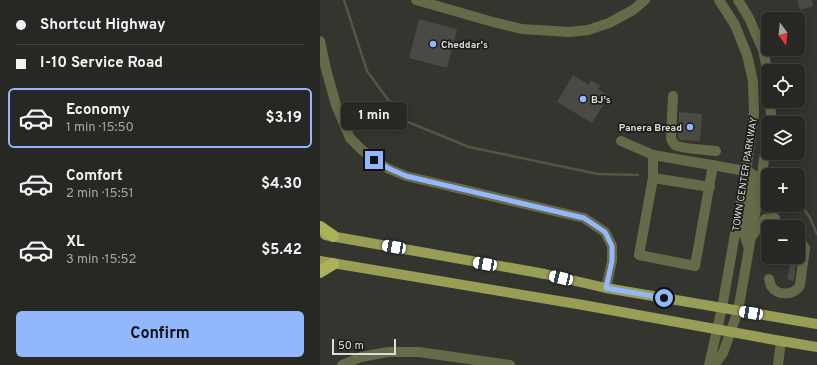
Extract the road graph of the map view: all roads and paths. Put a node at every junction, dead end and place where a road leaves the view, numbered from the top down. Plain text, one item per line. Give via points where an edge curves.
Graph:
1 (416, 0) edge
2 (645, 0) edge
3 (719, 0) edge
4 (738, 0) edge
5 (747, 0) edge
6 (749, 18) junction
7 (320, 41) edge
8 (766, 64) edge
9 (673, 96) dead end
10 (621, 141) dead end
11 (716, 151) dead end
12 (653, 155) junction
13 (763, 160) edge
14 (714, 165) junction
15 (746, 171) junction
16 (653, 178) junction
17 (710, 187) junction
18 (757, 200) junction
19 (320, 227) edge
20 (320, 234) edge
21 (333, 236) junction
22 (750, 245) junction
23 (320, 261) edge
24 (333, 264) junction
25 (803, 264) edge
26 (320, 272) edge
27 (769, 279) dead end
28 (606, 288) junction
29 (722, 308) junction
30 (738, 311) junction
31 (817, 324) edge
32 (717, 330) junction
33 (730, 332) junction
34 (781, 341) junction
35 (817, 346) edge
36 (478, 363) edge
37 (342, 365) edge
38 (510, 365) edge
39 (709, 365) edge
40 (714, 365) edge
41 (778, 365) edge

1 - 2 street via 522,29 568,32 588,30 609,23
3 - 15 street, TOWN CENTER PARKWAY via 735,25 747,55 753,81 754,113
4 - 6 street
5 - 6 street
6 - 8 street
7 - 28 street via 336,105 350,138 362,150 374,160 406,176 584,218 605,232 612,246 612,261
9 - 11 street via 671,136 675,144
10 - 12 street
12 - 14 street
12 - 16 street
13 - 18 street, TOWN CENTER PARKWAY
14 - 15 street
14 - 17 street
15 - 22 street via 754,177 743,230
15 - 29 street, TOWN CENTER PARKWAY
16 - 17 street
16 - 17 street via 639,255 695,266
18 - 22 street, TOWN CENTER PARKWAY
18 - 22 street via 763,211 776,218 764,219
19 - 21 highway
20 - 21 main road
21 - 28 main road via 545,274
22 - 30 street, TOWN CENTER PARKWAY
23 - 24 main road
24 - 26 highway
24 - 32 main road
25 - 27 street via 800,285 794,292 775,290
28 - 29 main road
29 - 30 main road
29 - 32 street, TOWN CENTER PARKWAY
30 - 31 main road
30 - 33 street, TOWN CENTER PARKWAY
32 - 33 main road
32 - 39 street, TOWN CENTER PARKWAY
33 - 34 main road
33 - 40 street, TOWN CENTER PARKWAY via 723,353
34 - 35 main road
34 - 41 street
36 - 37 street via 419,352 388,352 361,357
36 - 38 street

